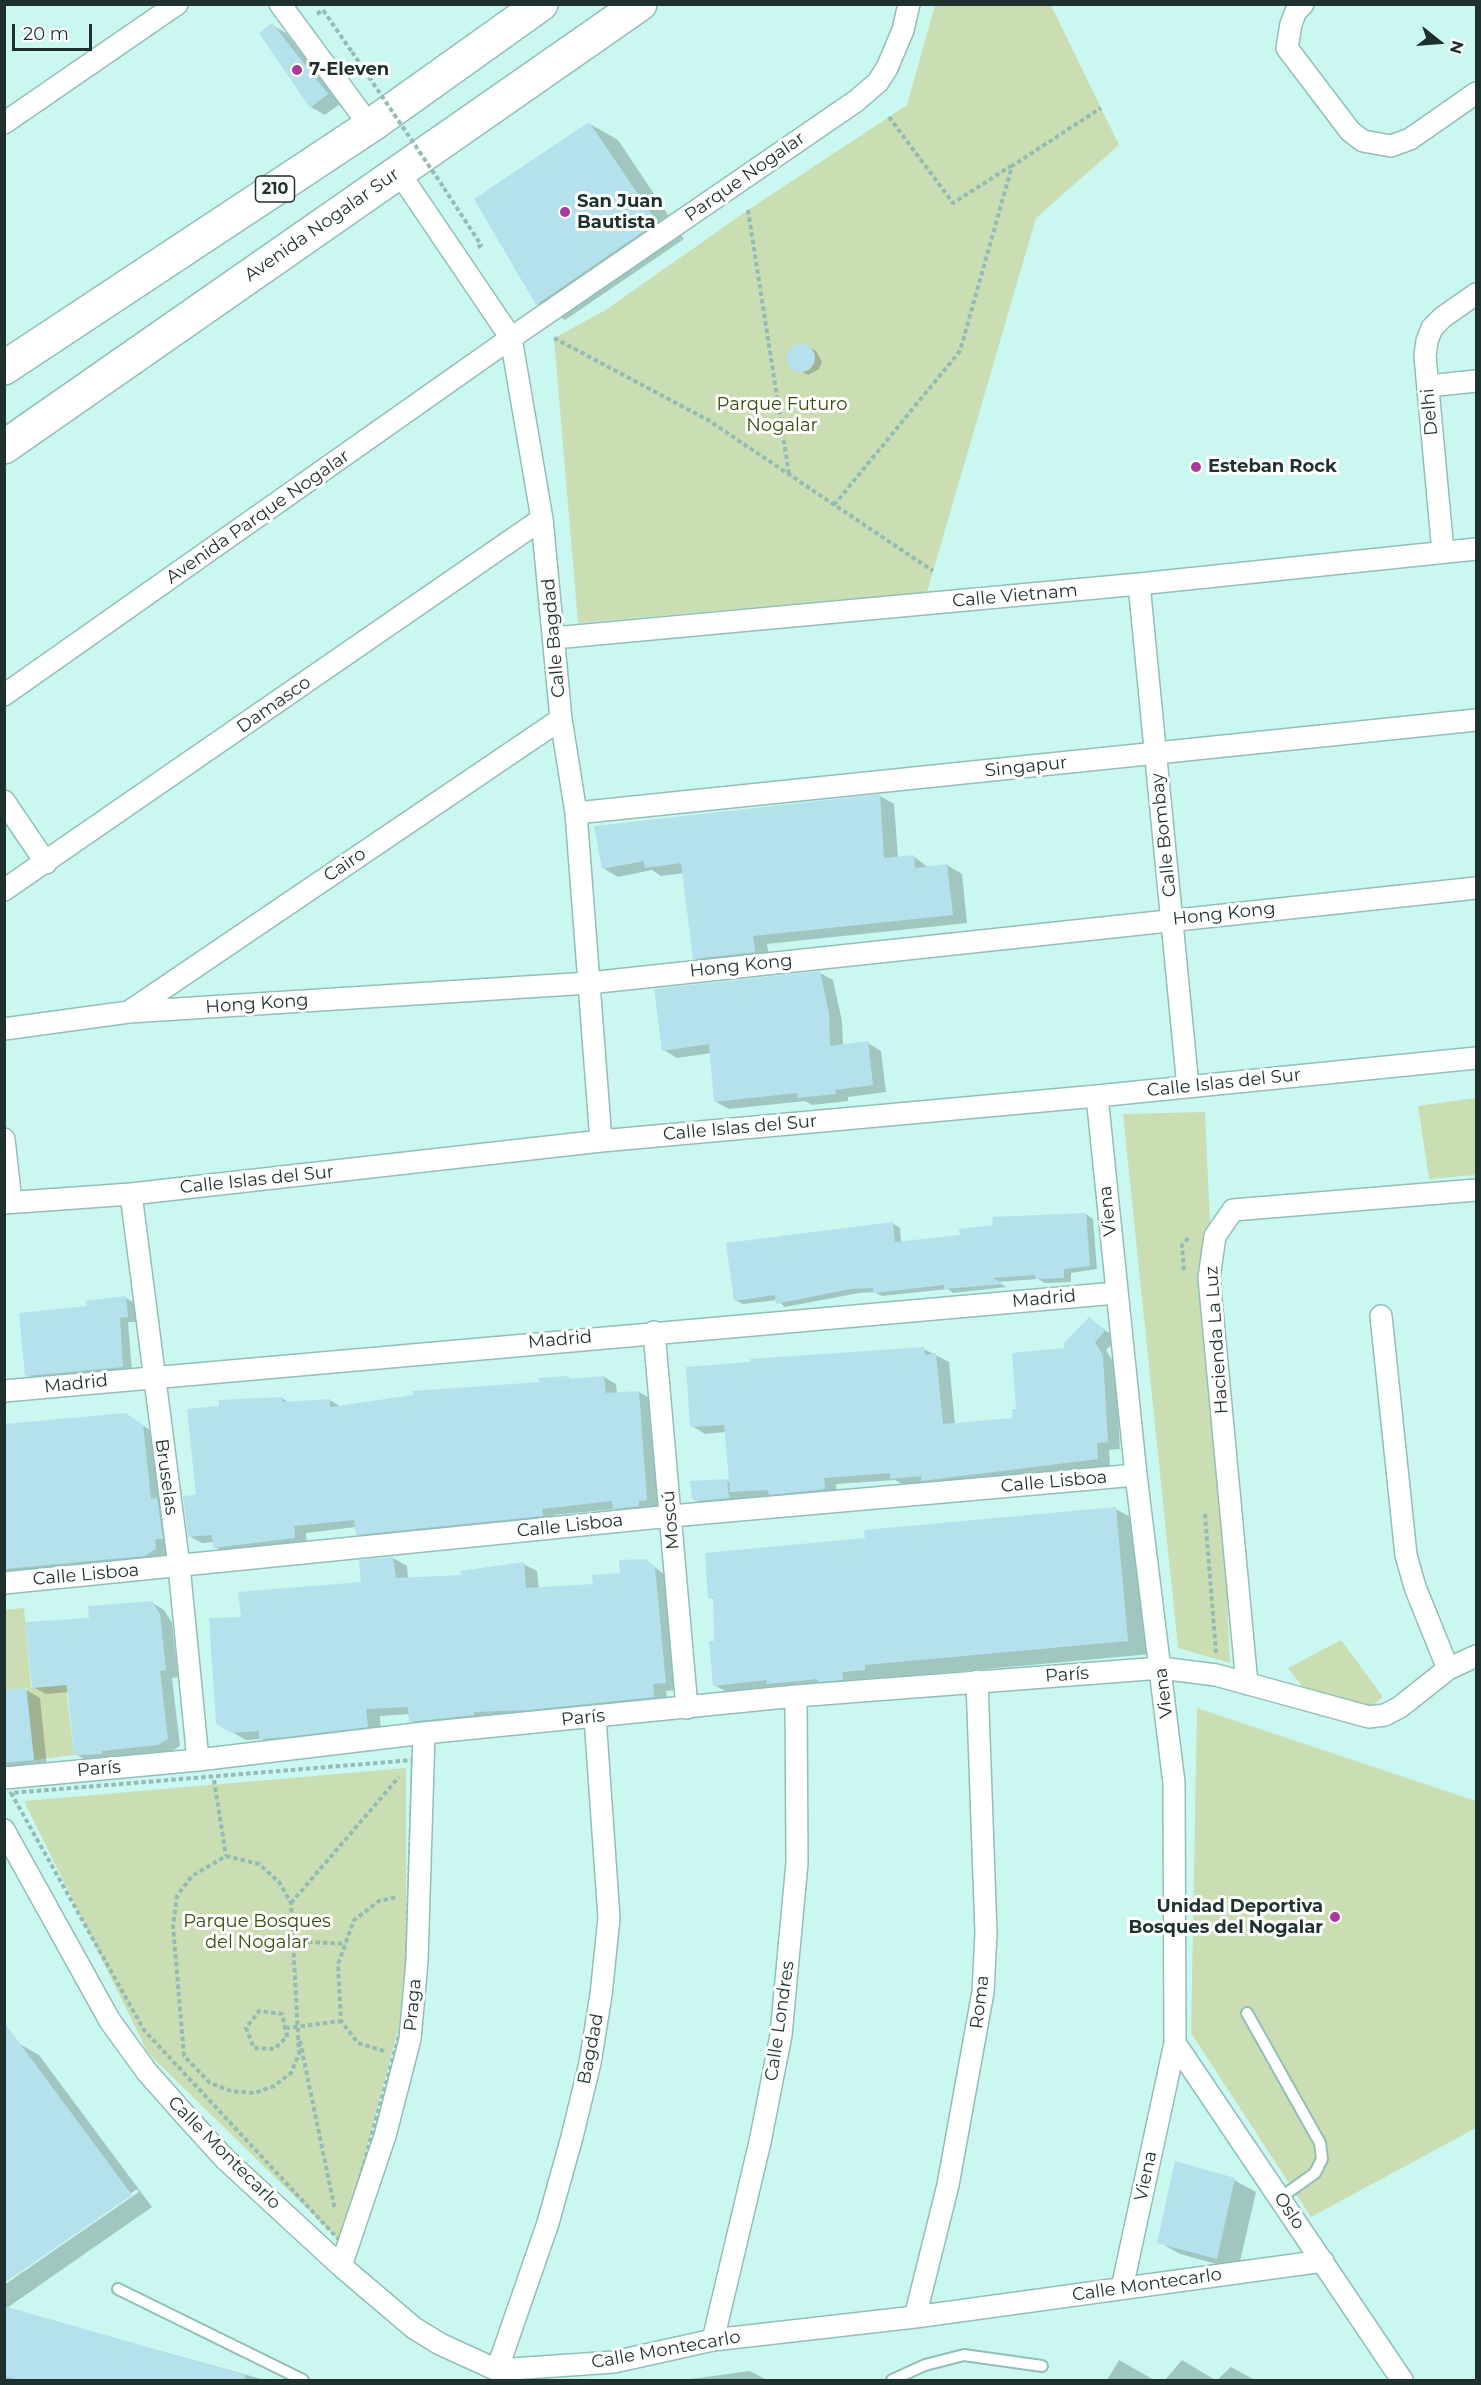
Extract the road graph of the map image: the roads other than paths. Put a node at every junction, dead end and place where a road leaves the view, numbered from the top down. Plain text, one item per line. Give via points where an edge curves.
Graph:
1 (177, 4) edge
2 (279, 4) edge
3 (541, 4) edge
4 (640, 4) edge
5 (909, 4) edge
6 (1303, 4) edge
7 (1476, 93) edge
8 (4, 123) edge
9 (370, 126) junction
10 (398, 171) junction
11 (1476, 294) edge
12 (512, 338) junction
13 (4, 368) edge
14 (1476, 381) edge
15 (1428, 386) junction
16 (4, 447) edge
17 (542, 519) junction
18 (1476, 549) edge
19 (1443, 552) junction
20 (1139, 584) junction
21 (554, 638) junction
22 (4, 695) edge
23 (561, 719) junction
24 (1476, 720) edge
25 (1155, 753) junction
26 (4, 801) edge
27 (576, 813) junction
28 (46, 863) junction
29 (1476, 888) edge
30 (4, 890) edge
31 (1172, 920) junction
32 (589, 983) junction
33 (129, 1012) junction
34 (4, 1029) edge
35 (1476, 1058) edge
36 (1188, 1087) junction
37 (1096, 1096) junction
38 (4, 1139) edge
39 (601, 1141) junction
40 (1476, 1190) edge
41 (131, 1194) junction
42 (8, 1203) edge
43 (1116, 1293) junction
44 (1381, 1316) dead end
45 (654, 1332) junction
46 (153, 1377) junction
47 (4, 1391) edge
48 (1136, 1475) junction
49 (671, 1516) junction
50 (179, 1566) junction
51 (4, 1583) edge
52 (1476, 1656) edge
53 (1161, 1668) junction
54 (1448, 1669) junction
55 (976, 1681) junction
56 (1247, 1684) junction
57 (796, 1696) junction
58 (687, 1708) junction
59 (596, 1717) junction
60 (424, 1733) junction
61 (198, 1760) junction
62 (4, 1778) edge
63 (4, 1830) edge
64 (1247, 2013) dead end
65 (1175, 2043) junction
66 (1280, 2198) junction
67 (1323, 2260) junction
68 (341, 2266) junction
69 (1122, 2288) junction
70 (118, 2289) dead end
71 (915, 2317) junction
72 (712, 2340) junction
73 (1042, 2366) dead end
74 (497, 2370) junction
75 (303, 2380) edge
76 (892, 2380) edge
77 (1402, 2380) edge

1 - 8 street
2 - 9 street
3 - 9 highway, 210
4 - 10 highway, Avenida Nogalar Sur
5 - 12 street, Parque Nogalar via 887,68 878,82 856,101
6 - 7 street via 1291,24 1287,48 1350,131 1363,141 1391,146 1410,139
9 - 13 highway, 210
10 - 12 street, Calle Bagdad
10 - 16 highway, Avenida Nogalar Sur
11 - 15 street, Delhi via 1432,328 1425,356
12 - 17 street, Calle Bagdad
12 - 22 street, Avenida Parque Nogalar
14 - 15 street
15 - 19 street, Delhi
17 - 21 street, Calle Bagdad
17 - 28 street, Damasco
18 - 19 street, Calle Vietnam
19 - 20 street, Calle Vietnam
20 - 21 street, Calle Vietnam
20 - 25 street, Calle Bombay
21 - 23 street, Calle Bagdad
23 - 27 street, Calle Bagdad
23 - 33 street, Cairo
24 - 25 street, Singapur
25 - 27 street, Singapur
25 - 31 street, Calle Bombay
26 - 28 street
27 - 32 street, Calle Bagdad
28 - 30 street, Damasco
29 - 31 street, Hong Kong
31 - 32 street, Hong Kong
31 - 36 street, Calle Bombay
32 - 33 street, Hong Kong
32 - 39 street, Calle Bagdad
33 - 34 street, Hong Kong
35 - 36 street, Calle Islas del Sur
36 - 37 street, Calle Islas del Sur
37 - 39 street, Calle Islas del Sur
37 - 43 street, Viena
38 - 42 street
39 - 41 street, Calle Islas del Sur
40 - 56 street, Hacienda La Luz via 1233,1210 1215,1236 1209,1278
41 - 42 street, Calle Islas del Sur
41 - 46 street, Bruselas
43 - 45 street, Madrid
43 - 48 street, Viena
44 - 54 street via 1406,1555
45 - 46 street, Madrid
45 - 49 street, Moscú
46 - 47 street, Madrid
46 - 50 street, Bruselas
48 - 49 street, Calle Lisboa
48 - 53 street, Viena
49 - 50 street, Calle Lisboa
49 - 58 street, Moscú
50 - 51 street, Calle Lisboa
50 - 61 street, Bruselas
52 - 54 street
53 - 55 street, París
53 - 56 street via 1216,1675
53 - 65 street, Viena via 1174,1783
54 - 56 street via 1400,1707 1385,1715 1369,1717
55 - 57 street, París
55 - 71 street, Roma via 986,1933 984,1992 948,2185
57 - 58 street, París
57 - 72 street, Calle Londres via 797,1863 781,2035 760,2142
58 - 59 street, París
59 - 60 street, París
59 - 74 street, Bagdad via 609,1918 601,1995 590,2064 572,2137 548,2223
60 - 61 street, París
60 - 68 street, Praga via 418,1938 410,2039 385,2136
61 - 62 street, París
63 - 68 street, Calle Montecarlo via 110,2021 147,2072 225,2159
64 - 66 lane via 1320,2143 1322,2159 1315,2174
65 - 66 street, Oslo
65 - 69 street, Viena
66 - 67 street, Oslo
67 - 69 street, Calle Montecarlo
67 - 77 street, Oslo
68 - 74 street, Calle Montecarlo via 414,2328
69 - 71 street, Calle Montecarlo
70 - 75 lane
71 - 72 street, Calle Montecarlo
72 - 74 street, Calle Montecarlo via 614,2362
73 - 76 lane via 964,2355 925,2365

